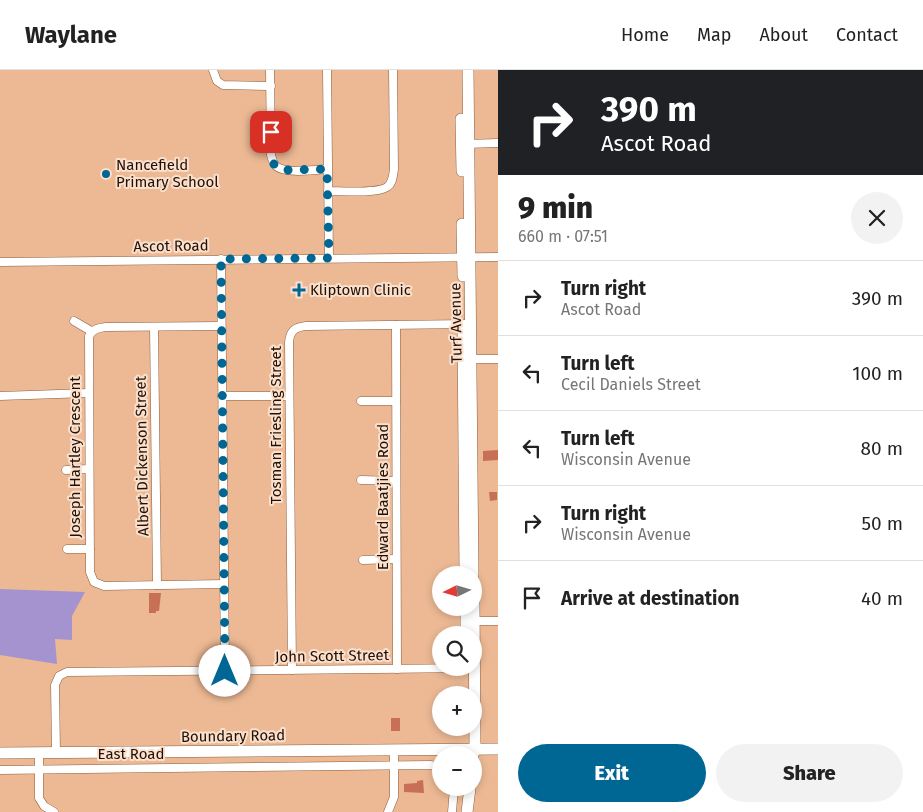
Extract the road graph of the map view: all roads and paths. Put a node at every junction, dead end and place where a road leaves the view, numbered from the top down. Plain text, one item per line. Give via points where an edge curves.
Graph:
1 (213, 70) edge
2 (270, 70) edge
3 (327, 70) edge
4 (393, 70) edge
5 (461, 70) edge
6 (468, 70) edge
7 (271, 86) junction
8 (498, 143) edge
9 (465, 144) junction
10 (327, 169) junction
11 (328, 191) junction
12 (466, 257) junction
13 (498, 257) edge
14 (329, 258) junction
15 (221, 259) junction
16 (0, 262) edge
17 (74, 321) dead end
18 (467, 324) junction
19 (396, 325) junction
20 (221, 326) junction
21 (154, 327) junction
22 (91, 331) junction
23 (467, 359) junction
24 (498, 359) edge
25 (88, 393) junction
26 (0, 396) edge
27 (222, 396) junction
28 (289, 396) junction
29 (361, 401) dead end
30 (396, 401) junction
31 (89, 469) junction
32 (66, 470) dead end
33 (361, 480) dead end
34 (396, 481) junction
35 (67, 549) dead end
36 (90, 549) junction
37 (396, 559) junction
38 (363, 560) dead end
39 (465, 566) edge
40 (474, 566) edge
41 (224, 584) junction
42 (157, 585) junction
43 (468, 616) edge
44 (471, 616) edge
45 (470, 621) junction
46 (498, 621) edge
47 (469, 626) edge
48 (470, 626) edge
49 (397, 668) junction
50 (432, 668) edge
51 (292, 670) junction
52 (225, 671) junction
53 (474, 676) edge
54 (471, 746) edge
55 (498, 749) edge
56 (394, 750) junction
57 (432, 751) edge
58 (482, 751) edge
59 (56, 752) junction
60 (0, 753) edge
61 (39, 753) junction
62 (432, 765) edge
63 (394, 766) junction
64 (0, 770) edge
65 (39, 770) junction
66 (453, 796) edge
67 (469, 796) edge
68 (54, 812) edge
69 (388, 812) edge
70 (452, 812) edge
71 (467, 812) edge

1 - 7 street via 217,81 223,85
2 - 7 street
3 - 10 street
4 - 11 street via 394,169 389,186 379,190
5 - 9 main road, Turf Avenue
6 - 9 main road, Turf Avenue
7 - 10 street via 271,156 274,165 282,170
8 - 9 street
9 - 12 main road, Turf Avenue
10 - 11 street
11 - 14 street
12 - 13 street, Ascot Road
12 - 14 street, Ascot Road
12 - 18 main road, Turf Avenue
14 - 15 street, Ascot Road
15 - 16 street, Ascot Road
15 - 20 street
17 - 22 street
18 - 19 street, Tosman Friesling Street
18 - 23 main road, Turf Avenue
19 - 28 street, Tosman Friesling Street via 306,326 295,329 289,342
19 - 30 street, Edward Baatjies Road
20 - 21 street
20 - 27 street
21 - 22 street via 106,327
21 - 42 street, Albert Dickenson Street
22 - 25 street, Joseph Hartley Crescent via 88,341
23 - 24 street
23 - 39 main road, Turf Avenue
23 - 40 main road, Turf Avenue
25 - 26 street
25 - 31 street, Joseph Hartley Crescent
27 - 28 street
27 - 41 street
28 - 51 street, Tosman Friesling Street
29 - 30 street
30 - 34 street, Edward Baatjies Road
31 - 32 street
31 - 36 street, Joseph Hartley Crescent
33 - 34 street
34 - 37 street, Edward Baatjies Road
35 - 36 street
36 - 42 street, Joseph Hartley Crescent via 90,572 97,584
37 - 38 street
37 - 49 street, Edward Baatjies Road
41 - 42 street, Joseph Hartley Crescent
41 - 52 street
43 - 45 main road
44 - 45 main road
45 - 46 street
45 - 47 main road
45 - 48 main road
49 - 50 street, John Scott Street
49 - 51 street, John Scott Street
51 - 52 street, John Scott Street
52 - 59 street, John Scott Street via 62,674 55,685
53 - 54 main road
55 - 58 main road
56 - 57 main road, Boundary Road
56 - 59 main road, Boundary Road
56 - 63 street
59 - 61 main road, Boundary Road
60 - 61 main road, Boundary Road
61 - 65 street
62 - 63 street, East Road
63 - 65 street, East Road
63 - 69 street via 394,797
64 - 65 street, East Road
65 - 68 street via 39,798
66 - 70 street
67 - 71 main road

